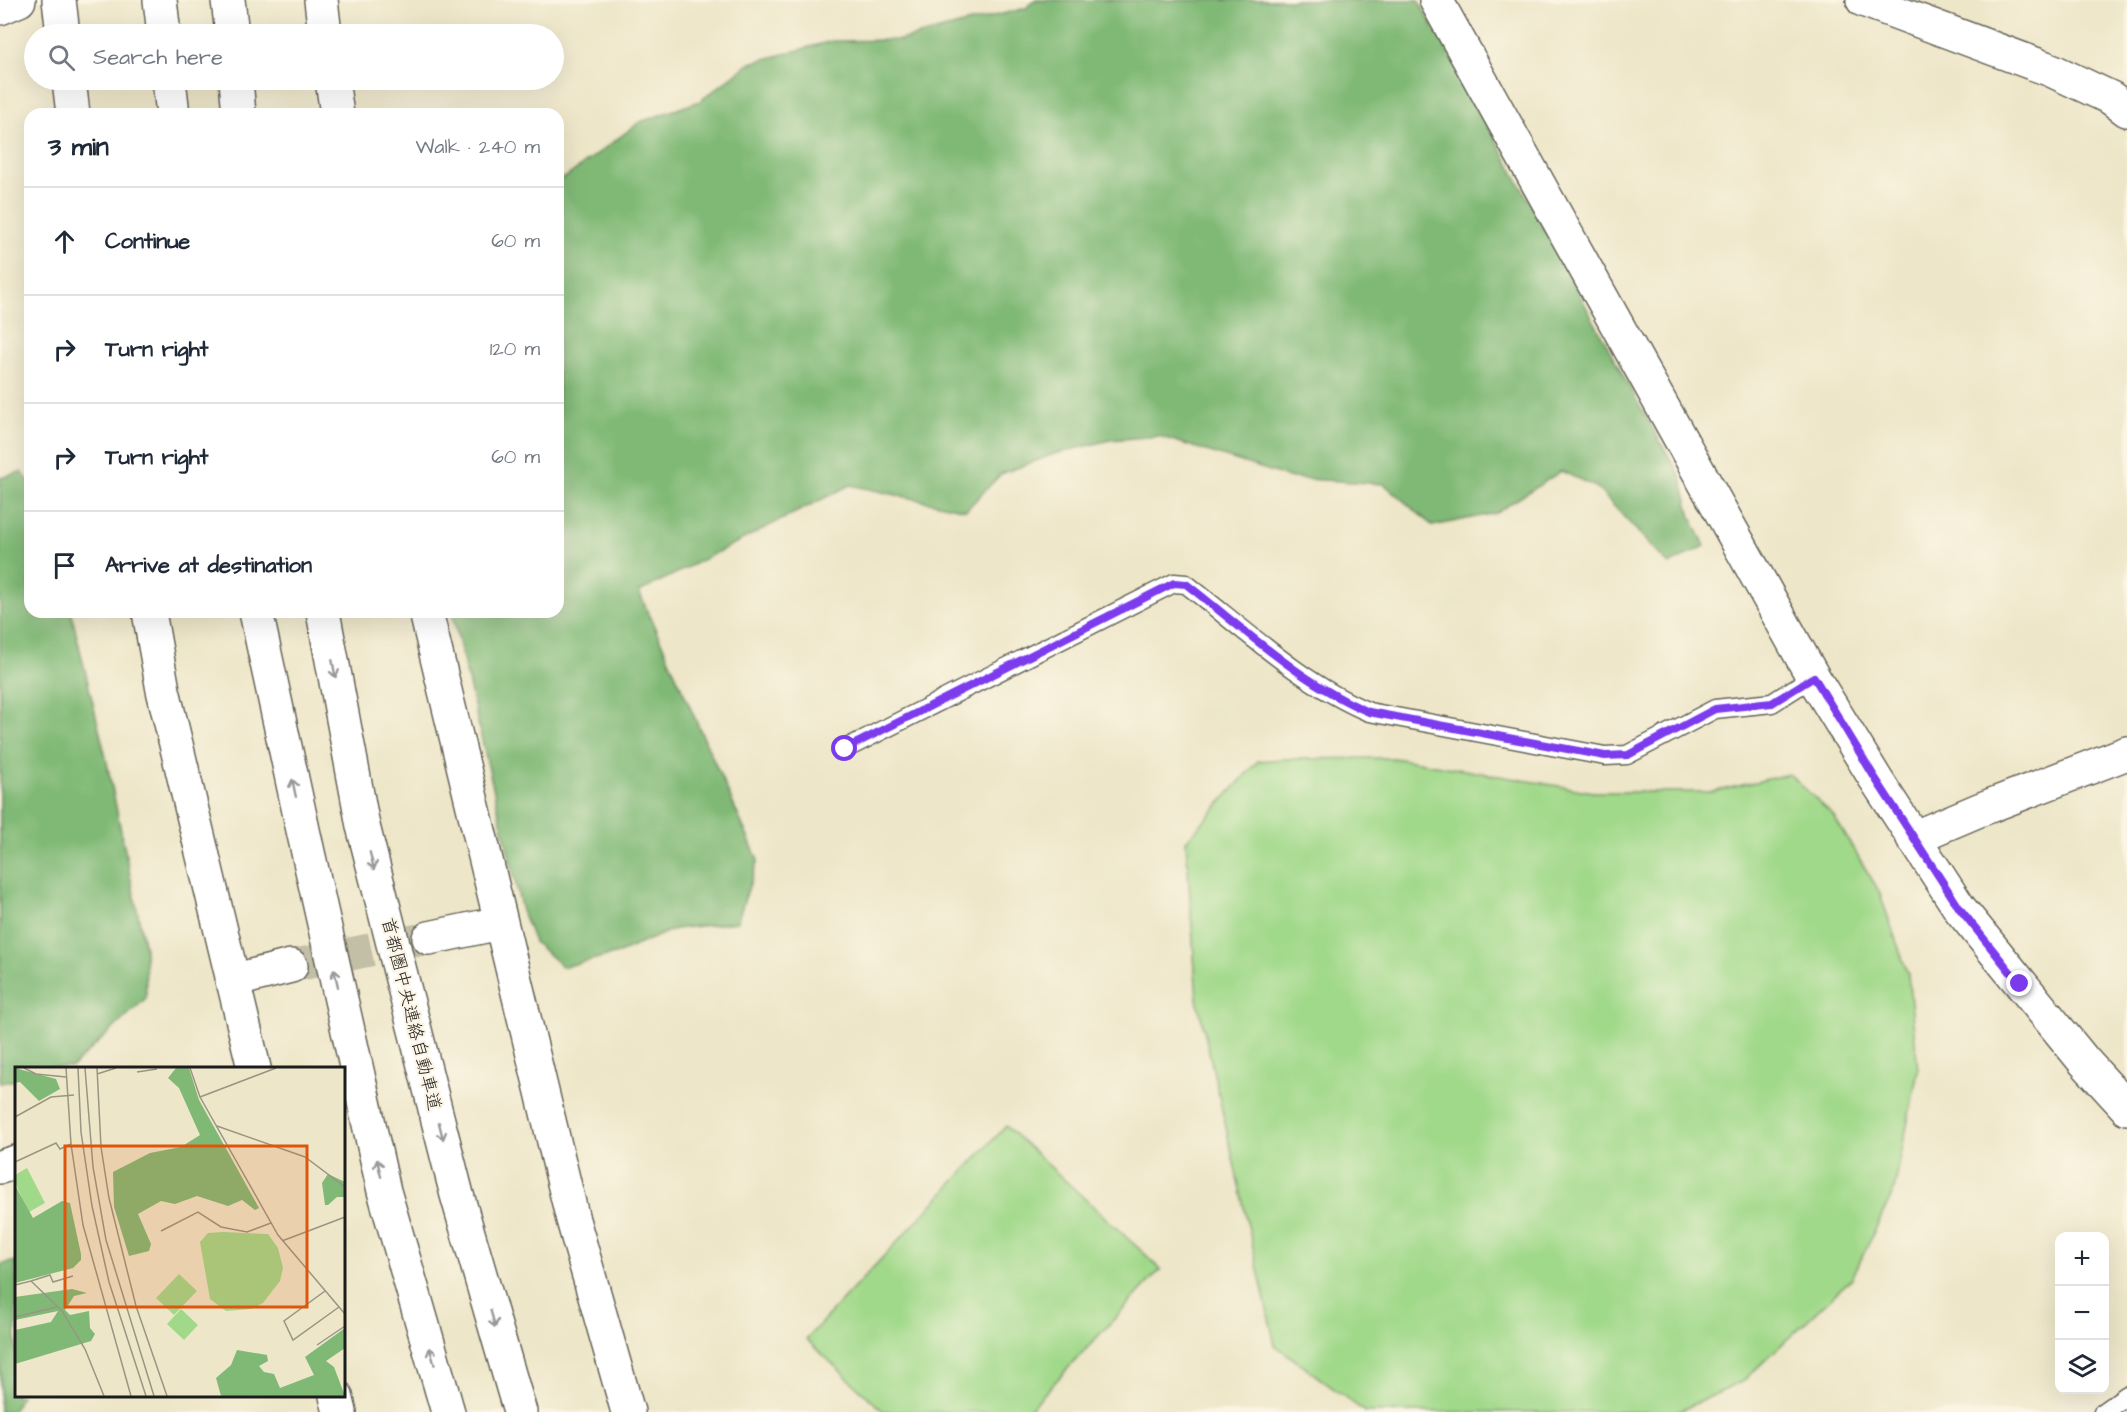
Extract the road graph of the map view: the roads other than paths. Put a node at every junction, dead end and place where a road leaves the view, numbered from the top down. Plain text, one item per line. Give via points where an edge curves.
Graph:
1 (19, 0) edge
2 (59, 0) edge
3 (160, 0) edge
4 (228, 0) edge
5 (321, 0) edge
6 (1436, 0) edge
7 (1863, 0) edge
8 (0, 8) edge
9 (62, 24) edge
10 (163, 24) edge
11 (231, 24) edge
12 (324, 24) edge
13 (70, 90) edge
14 (171, 90) edge
15 (237, 90) edge
16 (333, 90) edge
17 (72, 108) edge
18 (172, 108) edge
19 (238, 108) edge
20 (336, 108) edge
21 (2127, 110) edge
22 (150, 618) edge
23 (257, 618) edge
24 (324, 618) edge
25 (427, 618) edge
26 (1814, 677) junction
27 (845, 749) dead end
28 (2127, 753) edge
29 (1914, 838) junction
30 (500, 923) junction
31 (429, 938) tunnel mouth
32 (291, 966) tunnel mouth
33 (232, 981) junction
34 (254, 1067) edge
35 (2127, 1108) edge
36 (15, 1162) edge
37 (0, 1167) edge
38 (2127, 1395) edge
39 (336, 1397) edge
40 (340, 1412) edge
41 (448, 1412) edge
42 (520, 1412) edge
43 (628, 1412) edge
44 (2103, 1412) edge

1 - 8 main road
2 - 9 main road
3 - 10 main road
4 - 11 main road
5 - 12 main road
6 - 26 main road
7 - 21 main road via 2051,70 2112,98
13 - 17 main road
14 - 18 main road
15 - 19 main road
16 - 20 main road
22 - 33 main road via 163,690
41 -> 23 main road via 384,1191
24 -> 42 main road, 首都圏中央連絡自動車道 via 363,826 457,1195
25 - 30 main road
26 - 27 lane via 1772,703 1715,709 1628,755 1605,756 1369,712 1316,685 1186,584 1174,583
26 - 29 main road
28 - 29 main road
29 - 35 main road via 1960,909
30 - 31 main road
30 - 43 main road via 573,1221
32 - 33 main road
33 - 34 main road
36 - 37 main road
38 - 44 lane
39 - 40 main road

